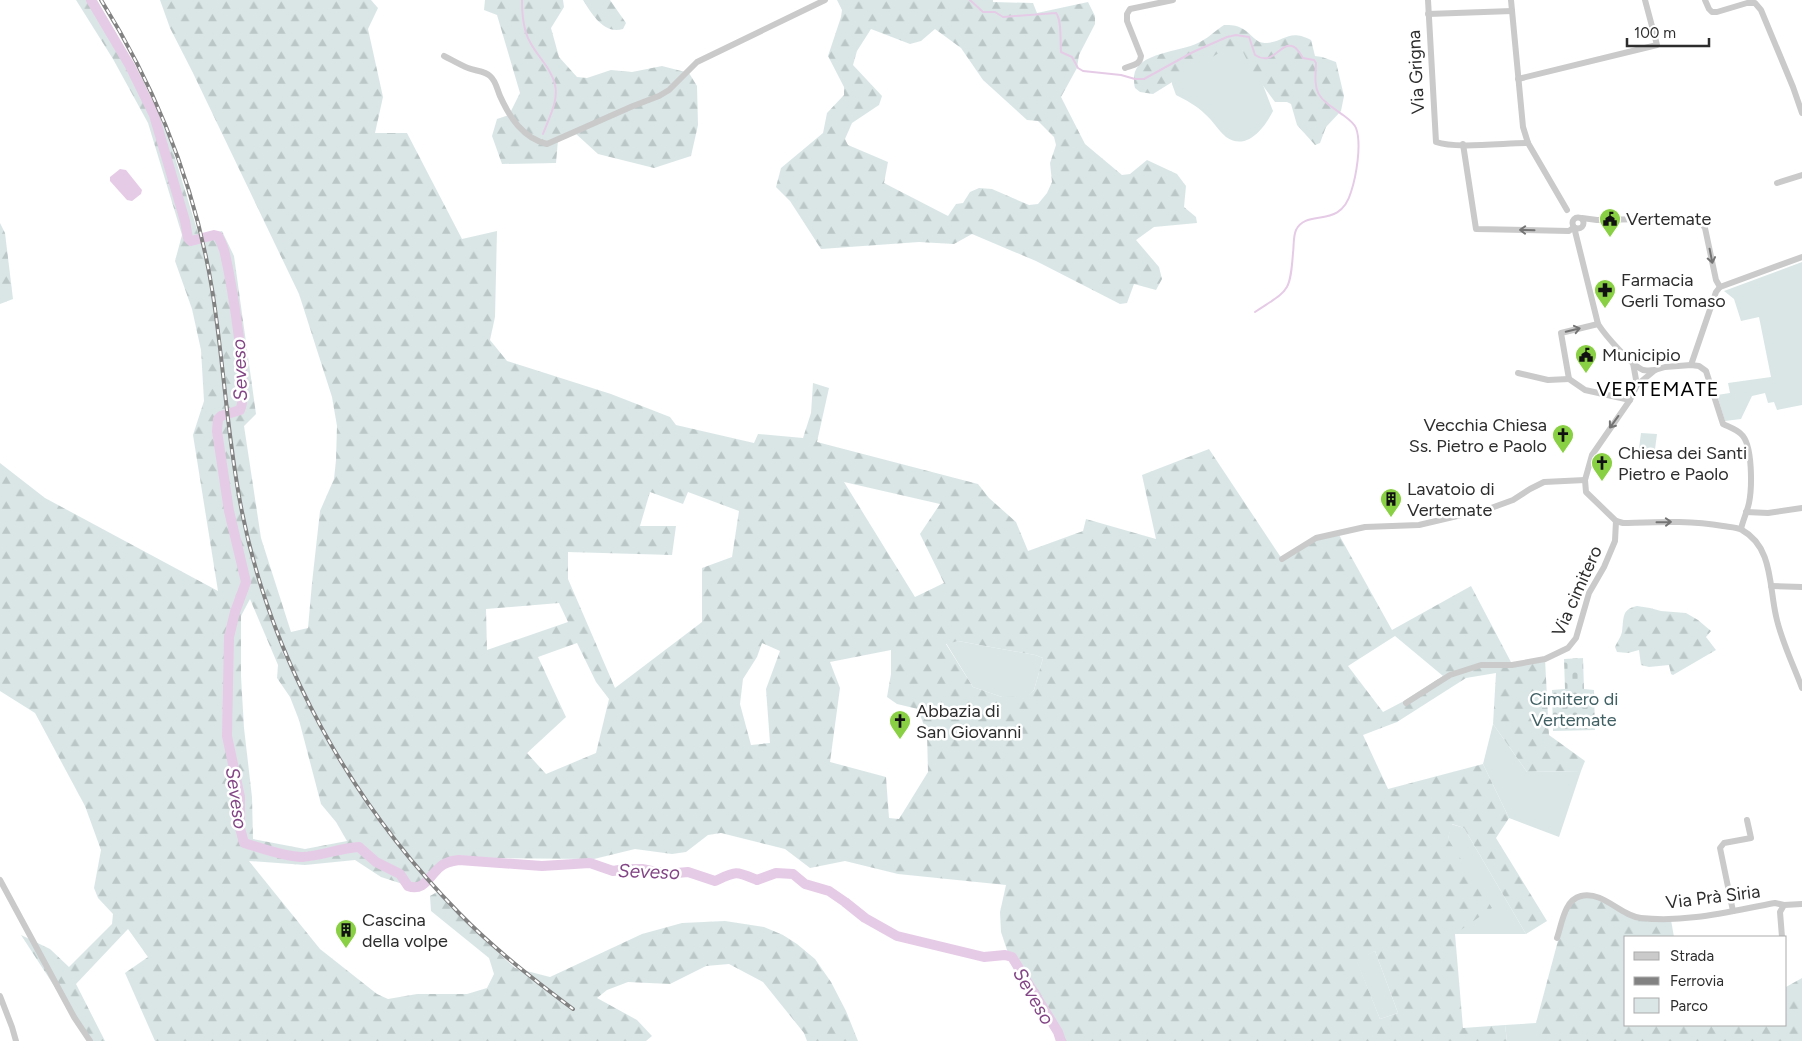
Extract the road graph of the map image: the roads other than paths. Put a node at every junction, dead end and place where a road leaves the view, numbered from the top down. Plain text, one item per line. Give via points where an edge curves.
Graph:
1 (825, 0) edge
2 (1173, 0) edge
3 (1428, 0) edge
4 (1511, 0) edge
5 (1645, 0) edge
6 (1705, 0) edge
7 (1512, 11) junction
8 (1428, 14) junction
9 (444, 56) dead end
10 (1126, 68) dead end
11 (1518, 79) junction
12 (1802, 113) edge
13 (1528, 143) junction
14 (1463, 144) junction
15 (1802, 175) edge
16 (1777, 183) dead end
17 (1578, 223) junction
18 (1802, 257) edge
19 (1720, 287) junction
20 (1598, 324) junction
21 (1633, 363) junction
22 (1691, 365) junction
23 (1655, 370) junction
24 (1518, 373) dead end
25 (1569, 379) junction
26 (1637, 385) junction
27 (1630, 400) junction
28 (1585, 480) junction
29 (1802, 508) edge
30 (1746, 512) junction
31 (1616, 521) junction
32 (1741, 529) junction
33 (1282, 559) dead end
34 (1771, 586) junction
35 (1802, 587) edge
36 (1802, 688) edge
37 (1406, 703) dead end
38 (1747, 820) dead end
39 (0, 880) edge
40 (1802, 904) edge
41 (1784, 905) junction
42 (1732, 911) junction
43 (1782, 936) edge
44 (1558, 938) dead end
45 (0, 996) edge
46 (16, 1041) edge
47 (90, 1041) edge

1 - 9 street via 697,62 659,96 547,144 526,134 509,115 496,83 489,75
2 - 10 street via 1130,9 1127,20 1142,56 1137,64
3 - 8 street, Via Grigna
4 - 7 street
5 - 11 street via 1657,45
6 - 12 street via 1712,12 1747,3 1755,4 1761,10
7 - 8 street
7 - 11 street
8 - 14 street, Via Grigna via 1436,142
11 - 13 street
13 - 14 street
13 - 17 street
17 -> 14 street via 1569,231 1476,229
15 - 16 street
17 -> 19 street via 1693,218 1705,228
17 - 20 street via 1578,245
18 - 19 street
19 - 22 street
20 - 21 street
25 -> 20 street via 1561,333
21 - 23 street via 1645,370
21 - 26 street
22 - 23 street
22 - 30 street via 1706,371 1723,424 1742,434 1746,443 1751,487
23 - 26 street
24 - 25 street via 1548,380
25 - 27 street via 1585,390
26 - 27 street
27 -> 28 street via 1592,455
28 - 31 street via 1586,492
28 - 33 street via 1544,482 1513,500 1491,508 1419,525 1364,527 1316,538
29 - 30 street via 1768,513
30 - 32 street
31 -> 32 street via 1692,522
31 - 37 street, Via cimitero via 1615,541 1589,593 1576,638 1568,648 1545,660 1480,665 1450,675
32 - 34 street via 1761,548
34 - 35 street
34 - 36 street via 1776,617
38 - 42 street via 1751,838 1724,843 1720,848
39 - 47 street
40 - 41 street, Via Prà Siria
41 - 42 street, Via Prà Siria via 1775,903
41 - 43 street via 1780,912
42 - 44 street, Via Prà Siria via 1671,920 1639,918 1602,899 1581,896 1567,907
45 - 46 street

